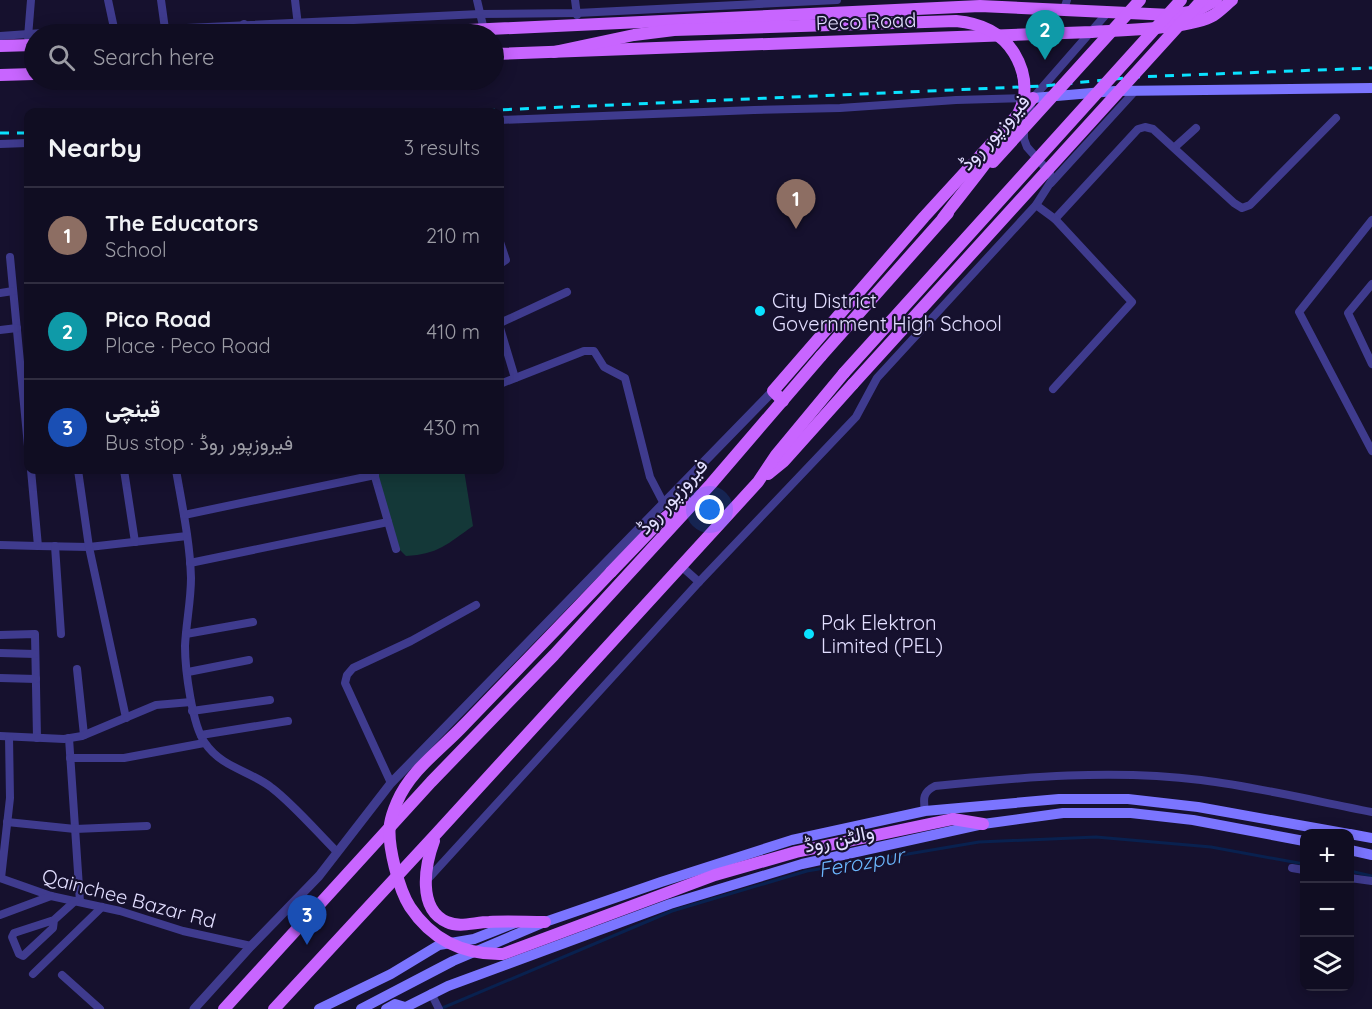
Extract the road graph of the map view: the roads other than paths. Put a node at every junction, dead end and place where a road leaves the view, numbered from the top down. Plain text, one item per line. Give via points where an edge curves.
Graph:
1 (31, 0) edge
2 (108, 0) edge
3 (161, 0) edge
4 (295, 0) edge
5 (477, 0) edge
6 (575, 0) edge
7 (837, 0) edge
8 (1091, 0) edge
9 (1119, 0) edge
10 (1140, 0) edge
11 (1181, 0) edge
12 (1232, 0) edge
13 (1210, 1) edge
14 (759, 3) junction
15 (979, 3) edge
16 (1065, 4) edge
17 (1110, 11) junction
18 (480, 14) junction
19 (759, 18) junction
20 (578, 19) junction
21 (297, 22) junction
22 (30, 24) edge
23 (113, 24) edge
24 (164, 24) edge
25 (244, 24) edge
26 (482, 24) edge
27 (504, 28) edge
28 (1092, 32) junction
29 (0, 36) edge
30 (24, 40) edge
31 (24, 42) edge
32 (0, 46) edge
33 (554, 52) junction
34 (504, 54) edge
35 (24, 74) edge
36 (0, 75) edge
37 (1372, 88) edge
38 (1135, 91) junction
39 (1033, 98) junction
40 (1336, 117) dead end
41 (504, 120) edge
42 (1196, 128) dead end
43 (24, 143) edge
44 (0, 144) edge
45 (1175, 147) junction
46 (1051, 183) junction
47 (1036, 205) junction
48 (943, 218) junction
49 (1055, 219) junction
50 (1372, 220) edge
51 (10, 257) dead end
52 (1372, 284) edge
53 (13, 291) junction
54 (567, 292) dead end
55 (0, 293) edge
56 (504, 320) edge
57 (17, 328) junction
58 (0, 330) edge
59 (504, 338) edge
60 (1372, 364) edge
61 (514, 378) junction
62 (504, 382) edge
63 (1053, 388) dead end
64 (773, 391) junction
65 (783, 401) junction
66 (24, 403) edge
67 (1372, 451) edge
68 (31, 474) edge
69 (79, 474) edge
70 (125, 474) edge
71 (177, 474) edge
72 (365, 474) edge
73 (375, 474) edge
74 (758, 482) junction
75 (711, 484) junction
76 (663, 502) junction
77 (184, 515) junction
78 (388, 522) junction
79 (187, 536) junction
80 (135, 542) junction
81 (0, 545) edge
82 (38, 546) junction
83 (55, 546) junction
84 (89, 547) junction
85 (396, 549) dead end
86 (190, 562) junction
87 (681, 566) junction
88 (699, 582) junction
89 (476, 604) dead end
90 (254, 622) dead end
91 (61, 634) dead end
92 (186, 634) junction
93 (0, 635) edge
94 (0, 653) edge
95 (35, 654) junction
96 (249, 660) dead end
97 (77, 669) dead end
98 (188, 672) junction
99 (0, 678) edge
100 (36, 679) junction
101 (270, 700) dead end
102 (191, 702) junction
103 (192, 711) junction
104 (126, 718) junction
105 (288, 721) dead end
106 (84, 735) junction
107 (4, 737) edge
108 (37, 738) junction
109 (69, 738) junction
110 (202, 739) junction
111 (70, 758) junction
112 (391, 783) junction
113 (925, 811) junction
114 (1372, 812) edge
115 (8, 822) junction
116 (983, 824) junction
117 (147, 826) dead end
118 (75, 829) junction
119 (1321, 829) edge
120 (436, 834) junction
121 (1354, 835) edge
122 (1372, 838) edge
123 (1300, 840) edge
124 (1354, 851) edge
125 (337, 852) junction
126 (1372, 855) edge
127 (1292, 868) dead end
128 (1300, 869) edge
129 (0, 878) edge
130 (1354, 879) edge
131 (426, 881) junction
132 (1372, 881) edge
133 (51, 896) junction
134 (78, 902) junction
135 (102, 907) junction
136 (0, 915) edge
137 (54, 920) junction
138 (516, 922) junction
139 (545, 922) junction
140 (251, 946) junction
141 (33, 974) dead end
142 (62, 975) dead end
143 (431, 993) junction
144 (404, 1008) edge
145 (100, 1009) edge
146 (194, 1009) edge
147 (224, 1009) edge
148 (274, 1009) edge
149 (319, 1009) edge
150 (362, 1009) edge
151 (386, 1009) edge
152 (439, 1009) edge

1 - 22 street
2 - 23 street
3 - 24 street
4 - 21 street
5 - 18 street
6 - 20 street
7 - 14 street
8 - 16 main road
9 - 17 main road
10 - 48 main road, فیروزپور روڈ, bridge
11 - 74 main road, bridge via 844,373
12 - 28 main road, Peco Road via 1214,15 1182,25
13 - 17 main road, Peco Road via 1185,14
13 - 74 main road, bridge via 784,461
14 - 19 street
14 - 20 street
15 - 16 main road, Peco Road
15 - 19 main road, Peco Road
16 - 17 main road, Peco Road
17 - 28 street
18 - 20 street
18 - 21 street
18 - 26 street
19 - 20 main road, Peco Road
20 - 27 main road, Peco Road
21 - 25 street
28 - 33 main road, Peco Road
28 - 39 street
29 - 30 street
31 - 32 main road
33 - 34 main road, Peco Road
33 - 48 main road, bridge via 674,30 956,21 987,29 1003,39 1020,63 1024,97 1009,129
35 - 36 main road
37 - 38 main road
38 - 39 main road
38 - 46 street
39 - 41 street
39 - 46 street via 1024,139 1050,173
39 - 64 main road
40 - 45 street via 1242,208
42 - 45 street
43 - 44 street
45 - 49 street via 1154,129 1138,129
46 - 47 street
47 - 49 street
47 - 88 street via 877,378 856,417
48 - 65 main road, فیروزپور روڈ, bridge
49 - 63 street via 1132,302
50 - 67 street via 1299,312
51 - 53 street
52 - 60 street via 1348,313
53 - 55 street
53 - 57 street
54 - 56 street
57 - 58 street
57 - 66 street
59 - 61 street
61 - 62 street
61 - 76 street via 584,351 594,351 604,367 624,378 650,477
64 - 65 main road
64 - 76 street
65 - 75 main road, فیروزپور روڈ
68 - 82 street
69 - 84 street
70 - 80 street
71 - 77 street
72 - 77 street
73 - 78 street
74 - 87 main road
75 - 116 main road, bridge via 658,523 416,771 403,790 389,835 398,880 418,919 454,946 503,954 715,875 796,852 953,819
75 - 147 main road, فیروزپور روڈ
76 - 112 street
77 - 79 street
78 - 85 street
78 - 86 street
79 - 80 street
79 - 86 street
80 - 84 street
81 - 82 street
82 - 83 street
83 - 84 street
83 - 91 street
84 - 104 street
86 - 92 street
87 - 88 street
87 - 120 main road
88 - 131 street
89 - 112 street via 353,668 347,675 345,683
90 - 92 street
92 - 98 street
93 - 95 street via 35,634
94 - 95 street
95 - 100 street
96 - 98 street
97 - 106 street
98 - 102 street
99 - 100 street
100 - 108 street
101 - 103 street
102 - 103 street
102 - 104 street via 156,705
103 - 110 street
104 - 106 street
105 - 110 street
106 - 109 street
107 - 108 street
107 - 115 street via 10,798
108 - 109 street
109 - 111 street
110 - 111 street via 124,758
110 - 125 street via 216,756 273,788
111 - 118 street
112 - 125 street
113 - 114 street via 923,798 935,786 1057,775 1133,775 1201,780
113 - 119 main road, والٹن روڈ via 1059,799 1128,799
113 - 139 main road, والٹن روڈ via 792,840
115 - 118 street
115 - 129 street
116 - 123 main road, والٹن روڈ via 1063,813 1131,813
116 - 143 main road, والٹن روڈ via 802,864 670,904
117 - 118 street
118 - 134 street
120 - 131 main road
120 - 148 main road
121 - 122 main road, والٹن روڈ
124 - 126 main road
125 - 140 street
127 - 128 street
129 - 133 street, Qainchee Bazar Rd
130 - 132 street
131 - 138 main road via 426,895 433,910 445,921
133 - 134 street, Qainchee Bazar Rd
133 - 136 street
134 - 135 street, Qainchee Bazar Rd
134 - 137 street
135 - 140 street, Qainchee Bazar Rd
135 - 141 street
137 - 137 street via 14,933 19,954 23,956 53,928
138 - 139 main road
138 - 149 main road via 482,936 439,945
139 - 150 main road, والٹن روڈ via 453,961
140 - 146 street
142 - 145 street
143 - 144 main road, والٹن روڈ
143 - 152 street
144 - 151 main road via 395,1004

